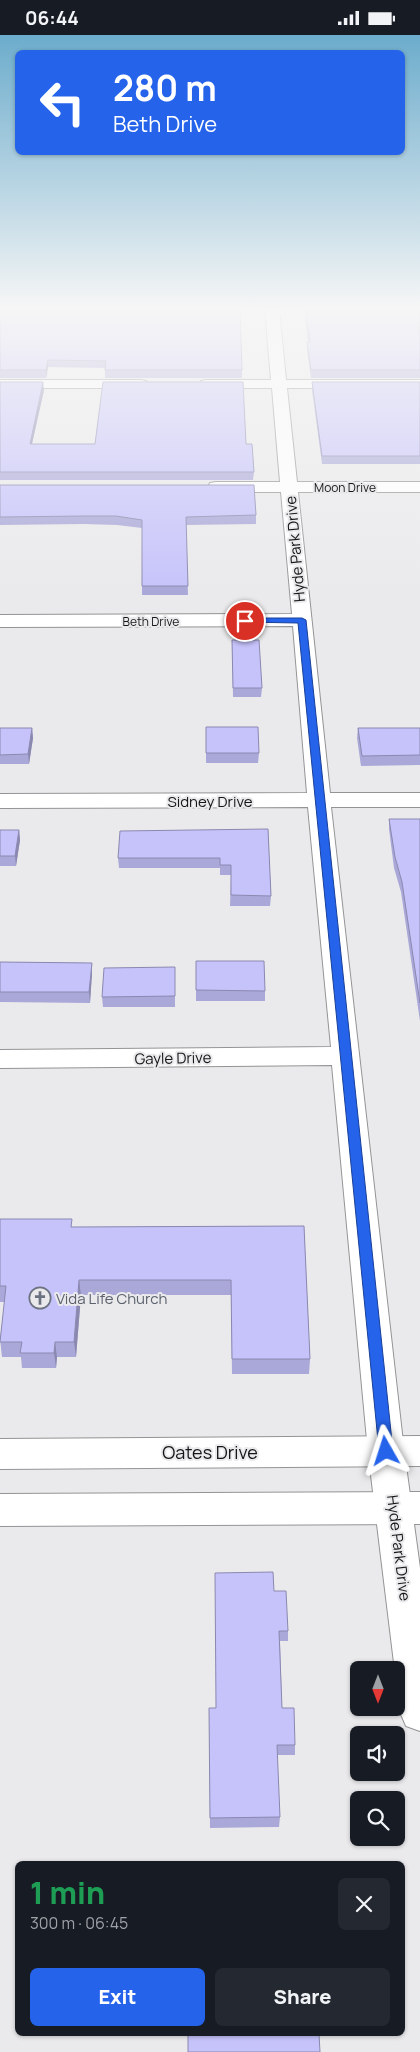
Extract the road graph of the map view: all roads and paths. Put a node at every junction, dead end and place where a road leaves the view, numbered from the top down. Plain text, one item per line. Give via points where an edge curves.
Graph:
1 (281, 403) edge
2 (204, 487) edge
3 (289, 487) junction
4 (420, 487) edge
5 (302, 620) junction
6 (0, 621) edge
7 (319, 800) junction
8 (420, 800) edge
9 (0, 801) edge
10 (346, 1056) junction
11 (0, 1059) edge
12 (403, 1451) edge
13 (0, 1454) edge
14 (407, 1508) edge
15 (0, 1510) edge
16 (420, 1712) edge

1 - 3 street, Hyde Park Drive
2 - 3 street, Moon Drive
3 - 4 street, Moon Drive
3 - 5 street, Hyde Park Drive
5 - 6 street, Beth Drive
5 - 7 street, Hyde Park Drive
7 - 8 street, Sidney Drive
7 - 9 street, Sidney Drive
7 - 10 street, Hyde Park Drive
10 - 11 street, Gayle Drive
10 - 12 street, Hyde Park Drive
12 - 13 street, Oates Drive
12 - 14 street, Hyde Park Drive
14 - 15 street
14 - 16 street, Hyde Park Drive

